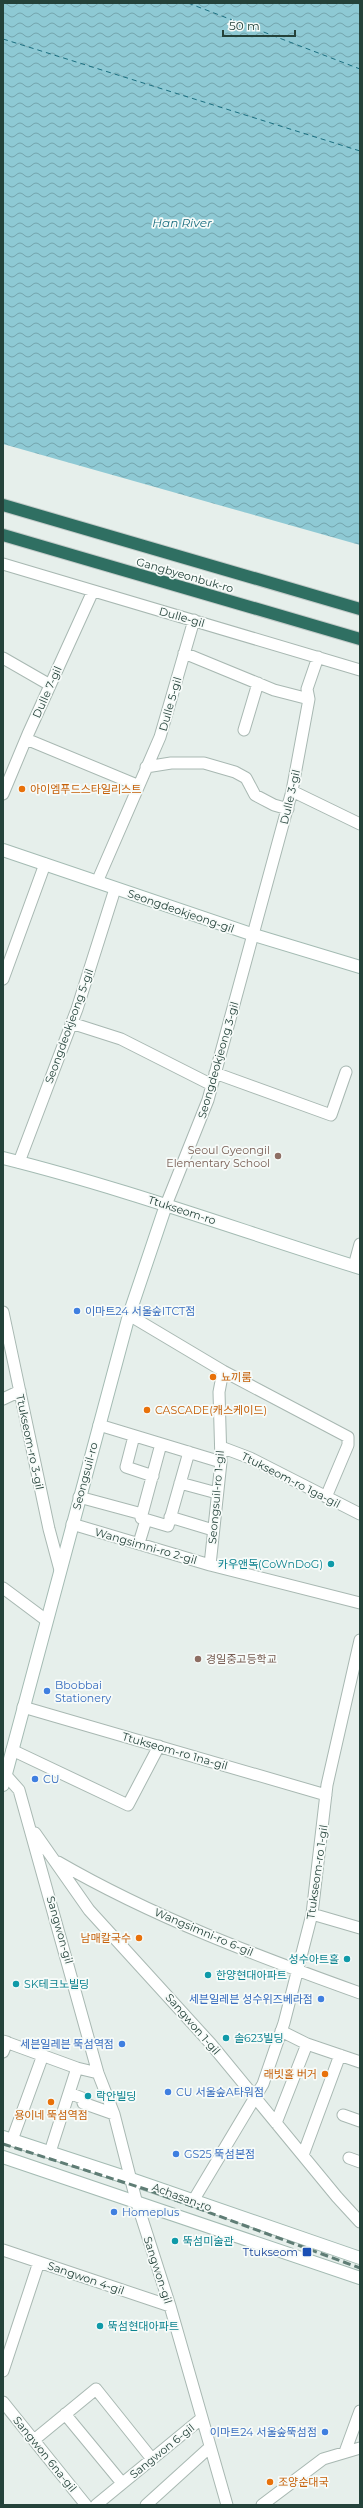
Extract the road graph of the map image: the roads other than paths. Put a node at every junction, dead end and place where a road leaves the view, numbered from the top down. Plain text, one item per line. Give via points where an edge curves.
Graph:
1 (3, 505) edge
2 (3, 535) edge
3 (3, 564) edge
4 (93, 591) junction
5 (360, 609) edge
6 (194, 620) junction
7 (360, 639) edge
8 (184, 653) junction
9 (318, 657) junction
10 (3, 658) edge
11 (360, 670) edge
12 (258, 682) junction
13 (50, 685) junction
14 (309, 698) junction
15 (244, 730) dead end
16 (26, 739) junction
17 (146, 767) junction
18 (137, 785) junction
19 (292, 791) junction
20 (3, 794) edge
21 (288, 809) junction
22 (360, 824) edge
23 (3, 850) edge
24 (45, 864) junction
25 (97, 882) junction
26 (115, 889) junction
27 (254, 935) junction
28 (359, 963) edge
29 (3, 979) edge
30 (71, 1023) junction
31 (346, 1072) dead end
32 (215, 1073) junction
33 (212, 1085) junction
34 (3, 1158) edge
35 (19, 1162) junction
36 (166, 1205) junction
37 (360, 1244) edge
38 (357, 1267) edge
39 (3, 1312) edge
40 (129, 1315) junction
41 (223, 1371) junction
42 (20, 1391) junction
43 (3, 1399) edge
44 (99, 1425) junction
45 (134, 1436) junction
46 (161, 1444) junction
47 (221, 1447) junction
48 (189, 1452) junction
49 (221, 1462) junction
50 (153, 1476) junction
51 (180, 1483) junction
52 (217, 1493) junction
53 (79, 1497) junction
54 (326, 1497) junction
55 (360, 1514) edge
56 (144, 1517) junction
57 (170, 1517) junction
58 (72, 1524) junction
59 (213, 1530) junction
60 (139, 1543) junction
61 (210, 1564) junction
62 (60, 1570) junction
63 (3, 1588) edge
64 (360, 1603) edge
65 (46, 1620) junction
66 (360, 1640) edge
67 (23, 1707) junction
68 (159, 1746) junction
69 (12, 1750) junction
70 (4, 1773) edge
71 (3, 1785) edge
72 (326, 1795) junction
73 (29, 1824) junction
74 (53, 1859) junction
75 (312, 1914) junction
76 (360, 1928) edge
77 (297, 1971) junction
78 (360, 1993) edge
79 (281, 2031) junction
80 (307, 2044) junction
81 (4, 2045) edge
82 (43, 2055) junction
83 (340, 2056) junction
84 (360, 2062) edge
85 (77, 2068) junction
86 (98, 2073) junction
87 (68, 2093) junction
88 (255, 2097) junction
89 (114, 2114) junction
90 (343, 2115) dead end
91 (360, 2121) edge
92 (276, 2123) junction
93 (8, 2138) edge
94 (50, 2152) junction
95 (303, 2155) junction
96 (3, 2157) edge
97 (349, 2158) dead end
98 (360, 2162) edge
99 (131, 2178) junction
100 (136, 2200) junction
101 (193, 2201) junction
102 (360, 2222) edge
103 (3, 2250) edge
104 (360, 2258) edge
105 (39, 2262) junction
106 (360, 2278) edge
107 (170, 2306) junction
108 (3, 2371) edge
109 (3, 2402) edge
110 (360, 2411) edge
111 (66, 2414) junction
112 (202, 2418) junction
113 (34, 2440) junction
114 (210, 2448) junction
115 (360, 2448) edge
116 (345, 2452) junction
117 (152, 2459) junction
118 (122, 2483) junction
119 (224, 2503) edge
120 (86, 2505) edge
121 (96, 2505) edge
122 (146, 2505) edge
123 (262, 2505) edge

1 - 5 highway, Gangbyeonbuk-ro
2 - 7 highway, Gangbyeonbuk-ro
3 - 4 street, Dulle-gil
4 - 6 street, Dulle-gil
4 - 13 street, Dulle 7-gil
6 - 8 street, Dulle 5-gil
6 - 9 street, Dulle-gil
8 - 12 street
8 - 17 street, Dulle 5-gil via 160,737
9 - 11 street, Dulle-gil
9 - 14 street, Dulle 3-gil via 307,689
10 - 13 street
12 - 14 street via 290,696
12 - 15 street
13 - 16 street, Dulle 7-gil
14 - 19 street, Dulle 3-gil
16 - 18 street
16 - 20 street, Dulle 7-gil
17 - 18 street, Dulle 5-gil
17 - 21 street via 171,763 204,763 235,772 246,778 255,795
18 - 25 street, Dulle 5-gil
19 - 21 street, Dulle 3-gil
19 - 22 street
21 - 27 street, Dulle 3-gil
23 - 24 main road, Seongdeokjeong-gil
24 - 25 main road, Seongdeokjeong-gil
24 - 29 street
25 - 26 main road, Seongdeokjeong-gil
26 - 27 main road, Seongdeokjeong-gil
26 - 30 street, Seongdeokjeong 5-gil
27 - 28 main road, Seongdeokjeong-gil
27 - 32 street, Seongdeokjeong 3-gil
30 - 33 street via 120,1039
30 - 35 street, Seongdeokjeong 5-gil
31 - 32 street via 331,1115
32 - 33 street, Seongdeokjeong 3-gil
33 - 36 street, Seongdeokjeong 3-gil
34 - 35 main road, Ttukseom-ro
35 - 36 main road, Ttukseom-ro
36 - 38 main road, Ttukseom-ro
36 - 40 main road, Seongsuil-ro
37 - 38 street
39 - 42 street, Ttukseom-ro 3-gil
40 - 41 street
40 - 44 main road, Seongsuil-ro
41 - 47 street, Seongsuil-ro 1-gil via 219,1392
41 - 54 street via 348,1437 348,1445
42 - 43 street
42 - 62 street, Ttukseom-ro 3-gil
44 - 45 street
44 - 53 main road, Seongsuil-ro
45 - 46 street
45 - 50 street via 126,1467
46 - 48 street
46 - 50 street
47 - 49 street, Seongsuil-ro 1-gil
47 - 54 street, Ttukseom-ro 1ga-gil via 250,1458
48 - 49 street
48 - 51 street
49 - 52 street, Seongsuil-ro 1-gil
50 - 56 street
51 - 52 street
51 - 57 street
52 - 59 street, Seongsuil-ro 1-gil
53 - 56 street
53 - 58 main road, Seongsuil-ro
54 - 55 street, Ttukseom-ro 1ga-gil
56 - 57 street via 168,1526
56 - 60 street
57 - 59 street
58 - 60 street, Wangsimni-ro 2-gil
58 - 62 main road, Seongsuil-ro
59 - 61 street, Seongsuil-ro 1-gil
60 - 61 street, Wangsimni-ro 2-gil
61 - 64 street, Wangsimni-ro 2-gil
62 - 65 main road, Seongsuil-ro
63 - 65 street
65 - 67 main road, Seongsuil-ro
66 - 72 street, Ttukseom-ro 1-gil
67 - 68 street, Ttukseom-ro 1na-gil
67 - 69 main road, Seongsuil-ro
68 - 69 street via 128,1805
68 - 72 street, Ttukseom-ro 1na-gil
69 - 70 main road, Seongsuil-ro
70 - 71 main road, Seongsuil-ro
70 - 73 street, Sangwon-gil via 19,1790
72 - 75 street, Ttukseom-ro 1-gil
73 - 74 street, Sangwon 1-gil
73 - 86 street, Sangwon-gil
74 - 77 street, Wangsimni-ro 6-gil via 95,1883 161,1914
74 - 88 street, Sangwon 1-gil via 89,1910 211,2044
75 - 76 street
75 - 77 street, Ttukseom-ro 1-gil
77 - 78 street, Wangsimni-ro 6-gil
77 - 79 street, Ttukseom-ro 1-gil
79 - 80 street
79 - 88 street, Ttukseom-ro 1-gil via 263,2084
80 - 83 street
80 - 92 street
81 - 82 street
82 - 85 street
82 - 93 street
83 - 84 street
83 - 95 street
85 - 86 street
85 - 87 street
86 - 89 street, Sangwon-gil
87 - 89 street via 82,2098 83,2104
87 - 94 street
88 - 92 street, Sangwon 1-gil
88 - 101 street, Ttukseom-ro 1-gil
89 - 99 street, Sangwon-gil
90 - 91 street
92 - 95 street, Sangwon 1-gil
93 - 94 main road, Achasan-ro
94 - 99 main road, Achasan-ro
95 - 102 street, Sangwon 1-gil
96 - 100 main road, Achasan-ro
97 - 98 street
99 - 100 street, Sangwon-gil
99 - 101 main road, Achasan-ro
100 - 106 main road, Achasan-ro
100 - 107 street, Sangwon-gil
101 - 104 main road, Achasan-ro
103 - 105 street, Sangwon 4-gil
105 - 107 street, Sangwon 4-gil
105 - 108 street
107 - 112 street, Sangwon-gil
109 - 113 street, Sangwon 6na-gil
110 - 116 street
111 - 113 street
111 - 117 street via 96,2389
111 - 118 street, Sangwon 6-gil
112 - 114 street, Sangwon-gil
112 - 117 street, Sangwon 6-gil
113 - 120 street, Sangwon 6na-gil
114 - 119 street, Sangwon-gil
114 - 122 street
115 - 116 street
116 - 123 street via 324,2459
117 - 118 street, Sangwon 6-gil
118 - 121 street, Sangwon 6-gil

